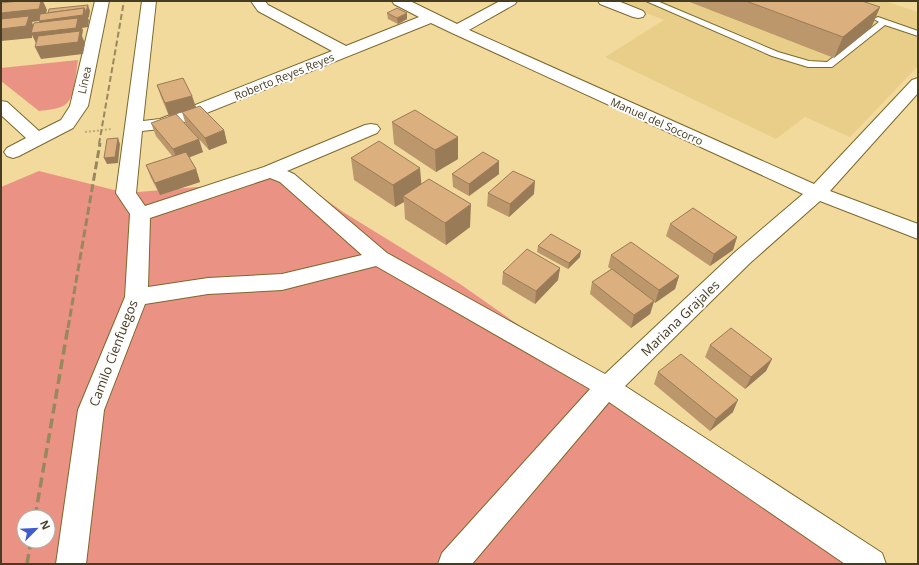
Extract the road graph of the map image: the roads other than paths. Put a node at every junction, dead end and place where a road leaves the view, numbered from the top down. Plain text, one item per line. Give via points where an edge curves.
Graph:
1 (102, 1) edge
2 (149, 1) edge
3 (258, 1) edge
4 (399, 1) edge
5 (510, 1) edge
6 (605, 1) edge
7 (650, 1) edge
8 (638, 14) dead end
9 (871, 16) edge
10 (432, 17) junction
11 (884, 21) junction
12 (457, 30) junction
13 (918, 34) edge
14 (347, 52) junction
15 (918, 83) edge
16 (1, 106) edge
17 (134, 127) junction
18 (371, 129) dead end
19 (37, 139) junction
20 (6, 157) edge
21 (271, 171) junction
22 (817, 193) junction
23 (140, 214) junction
24 (918, 232) edge
25 (379, 258) junction
26 (136, 297) junction
27 (607, 387) junction
28 (71, 564) edge
29 (453, 564) edge
30 (871, 564) edge

1 - 19 street, Línea via 79,106 67,124
2 - 17 street
3 - 14 street via 263,8
4 - 10 street, Manuel del Socorro
5 - 12 street
6 - 8 street
7 - 11 lane via 774,54 808,64 829,65
9 - 11 lane
10 - 12 street, Manuel del Socorro
10 - 14 street, Roberto Reyes Reyes
11 - 13 lane
12 - 22 street, Manuel del Socorro
14 - 17 street, Roberto Reyes Reyes via 163,124
15 - 22 street, Mariana Grajales
16 - 19 street
17 - 23 street via 126,192
18 - 21 street
19 - 20 street, Línea
21 - 23 street
21 - 25 street via 287,178
22 - 24 street, Manuel del Socorro
22 - 27 street, Mariana Grajales via 742,258
23 - 26 street, Camilo Cienfuegos
25 - 26 street via 282,282 208,286
25 - 27 street
26 - 28 street, Camilo Cienfuegos via 91,410
27 - 29 street, Mariana Grajales
27 - 30 street

